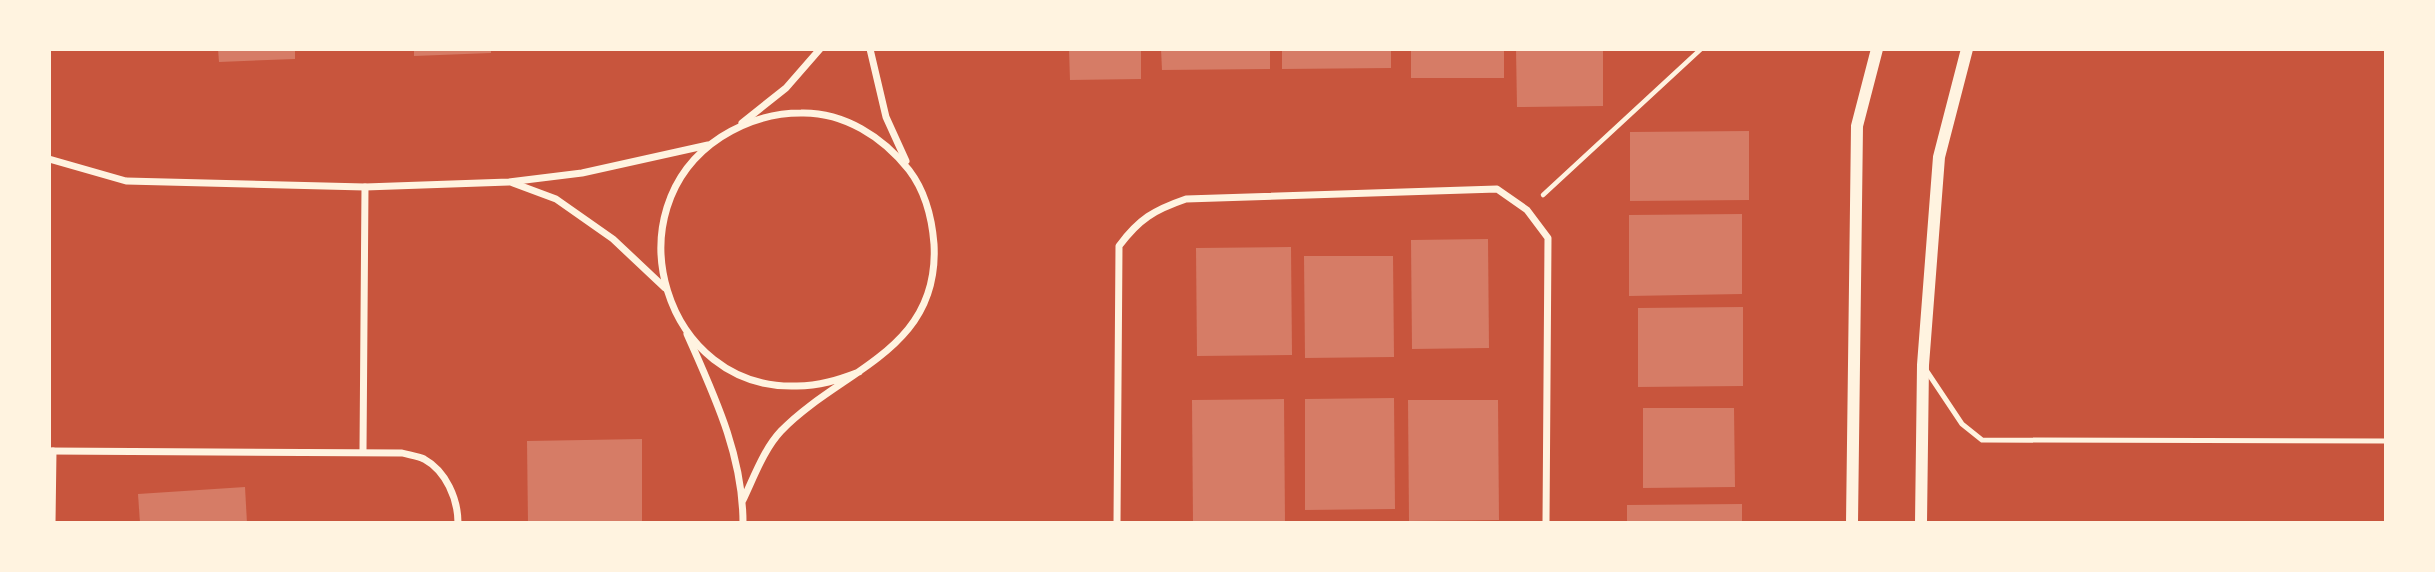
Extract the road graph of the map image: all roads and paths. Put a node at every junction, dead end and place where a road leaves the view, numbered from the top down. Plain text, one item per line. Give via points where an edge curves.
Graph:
1 (820, 49) edge
2 (870, 49) edge
3 (1701, 49) edge
4 (1877, 49) edge
5 (1967, 49) edge
6 (735, 128) junction
7 (709, 145) junction
8 (49, 159) edge
9 (912, 174) junction
10 (509, 182) junction
11 (365, 187) junction
12 (1527, 209) junction
13 (665, 288) junction
14 (684, 327) junction
15 (1923, 365) junction
16 (859, 372) junction
17 (2386, 441) edge
18 (51, 451) edge
19 (363, 451) junction
20 (743, 500) junction
21 (52, 523) edge
22 (458, 523) edge
23 (743, 523) edge
24 (1117, 523) edge
25 (1546, 523) edge
26 (1852, 523) edge
27 (1921, 523) edge

1 - 6 street via 786,88
2 - 9 street via 886,117
3 - 12 path
4 - 26 street via 1857,126
5 - 15 street via 1938,157
6 - 7 street
6 - 9 street via 783,113 832,117 877,138
7 - 10 street via 582,173
7 - 13 street via 687,168 671,195 662,225 660,257
8 - 11 street via 127,181
9 - 16 street via 926,199 933,228 930,285 903,336
10 - 11 street
10 - 13 street via 556,199 613,239
11 - 19 street
12 - 24 street via 1497,189 1185,199 1142,219 1119,246
12 - 25 street via 1548,238
13 - 14 street
14 - 16 street via 705,352 732,371 762,382 795,387 828,383
14 - 20 street via 728,428
15 - 17 lane via 1962,424 1982,439
15 - 27 street
16 - 20 street via 780,432
18 - 19 street
18 - 21 street
19 - 22 street via 402,453 424,459 442,472
20 - 23 street

